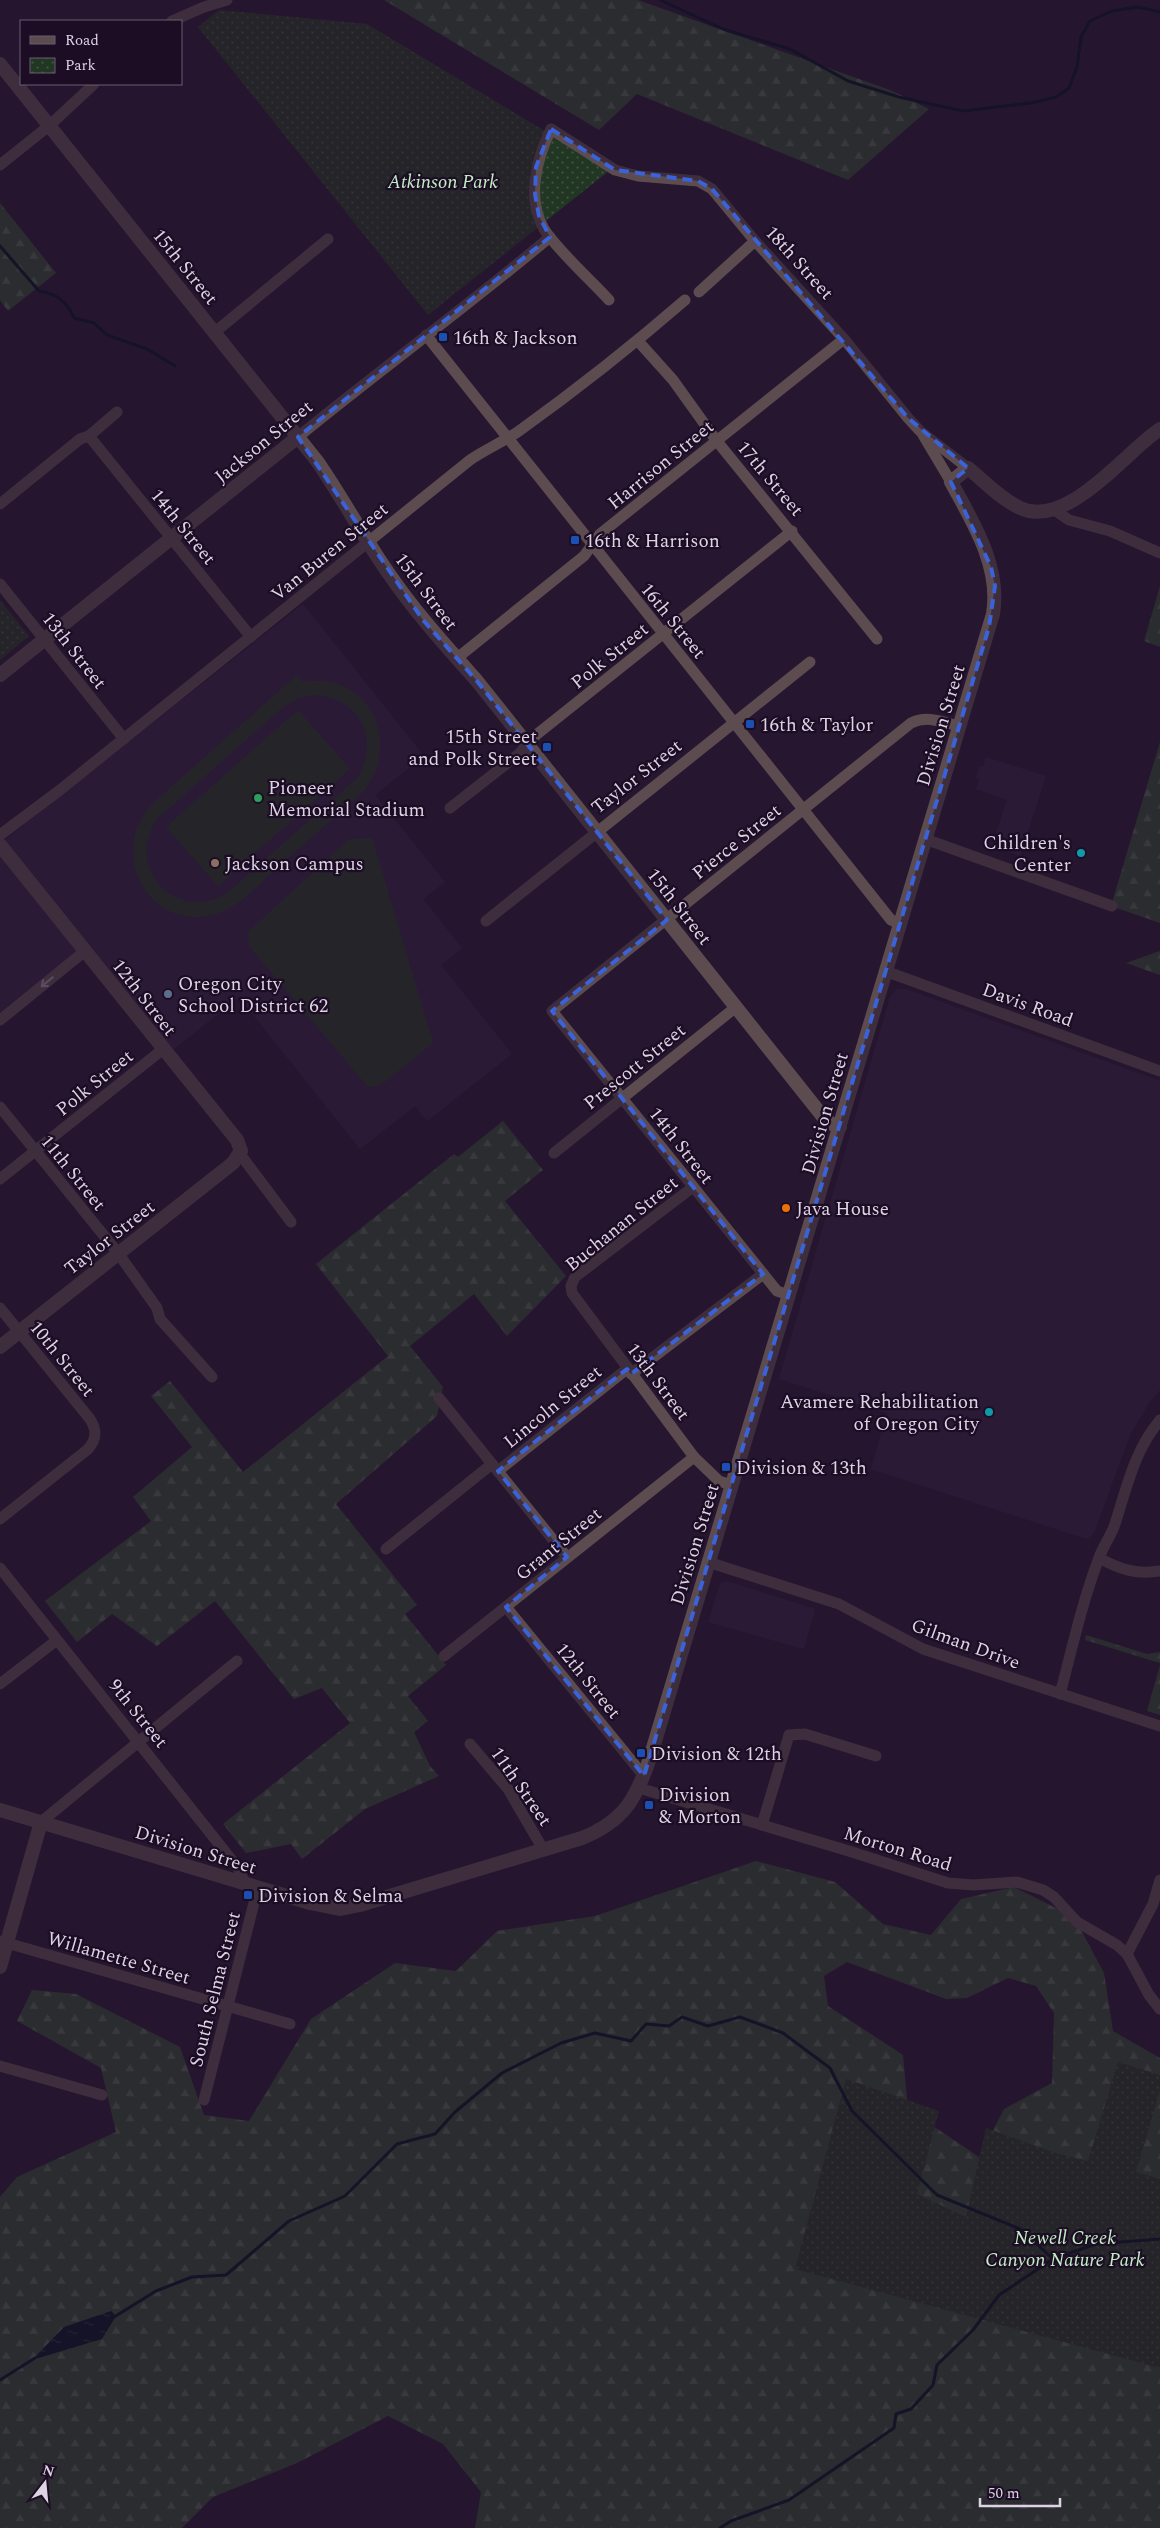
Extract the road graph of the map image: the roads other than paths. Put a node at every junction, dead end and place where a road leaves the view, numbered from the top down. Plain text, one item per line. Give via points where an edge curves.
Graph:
1 (227, 0) edge
2 (174, 20) edge
3 (0, 64) edge
4 (93, 85) edge
5 (50, 125) junction
6 (0, 165) edge
7 (550, 237) junction
8 (328, 239) dead end
9 (755, 241) junction
10 (699, 292) dead end
11 (609, 300) dead end
12 (685, 300) dead end
13 (215, 332) junction
14 (426, 335) junction
15 (844, 339) junction
16 (638, 341) junction
17 (117, 412) dead end
18 (1160, 428) edge
19 (920, 431) junction
20 (89, 436) junction
21 (298, 437) junction
22 (507, 438) junction
23 (716, 440) junction
24 (968, 468) junction
25 (951, 482) junction
26 (0, 504) edge
27 (1053, 509) junction
28 (792, 531) junction
29 (172, 538) junction
30 (369, 541) junction
31 (592, 545) junction
32 (1160, 553) edge
33 (992, 567) joint
34 (0, 584) edge
35 (663, 634) junction
36 (251, 637) junction
37 (877, 639) dead end
38 (44, 640) junction
39 (456, 659) junction
40 (810, 662) dead end
41 (0, 675) edge
42 (734, 723) junction
43 (959, 726) junction
44 (124, 739) junction
45 (528, 745) junction
46 (450, 808) dead end
47 (804, 809) junction
48 (596, 830) junction
49 (0, 836) edge
50 (926, 839) junction
51 (0, 845) edge
52 (1112, 906) dead end
53 (667, 920) junction
54 (486, 921) dead end
55 (899, 923) junction
56 (85, 951) junction
57 (885, 971) junction
58 (736, 1006) junction
59 (552, 1011) joint
60 (0, 1020) edge
61 (162, 1050) junction
62 (1160, 1071) edge
63 (622, 1097) junction
64 (0, 1107) edge
65 (840, 1127) junction
66 (35, 1152) junction
67 (554, 1153) dead end
68 (240, 1154) junction
69 (0, 1179) edge
70 (693, 1187) junction
71 (291, 1222) dead end
72 (118, 1253) junction
73 (763, 1274) junction
74 (571, 1286) joint
75 (790, 1295) junction
76 (0, 1308) edge
77 (19, 1332) junction
78 (0, 1347) edge
79 (629, 1371) junction
80 (212, 1377) dead end
81 (439, 1398) dead end
82 (1160, 1420) edge
83 (694, 1457) junction
84 (495, 1467) junction
85 (731, 1485) junction
86 (0, 1519) edge
87 (386, 1549) dead end
88 (567, 1558) junction
89 (1099, 1558) junction
90 (708, 1562) junction
91 (0, 1568) edge
92 (1160, 1571) edge
93 (506, 1607) junction
94 (57, 1640) junction
95 (444, 1656) dead end
96 (238, 1661) dead end
97 (0, 1684) edge
98 (1060, 1694) junction
99 (1160, 1726) edge
100 (139, 1741) junction
101 (470, 1744) dead end
102 (876, 1756) dead end
103 (641, 1782) junction
104 (0, 1810) edge
105 (40, 1822) junction
106 (762, 1825) junction
107 (543, 1850) junction
108 (1160, 1880) edge
109 (251, 1885) junction
110 (4, 1942) edge
111 (1127, 1954) junction
112 (0, 1967) edge
113 (228, 2006) junction
114 (1160, 2009) edge
115 (290, 2024) dead end
116 (0, 2066) edge
117 (102, 2094) dead end
118 (204, 2100) dead end

1 - 2 street
3 - 5 street, 15th Street
4 - 5 street
5 - 6 street
5 - 13 street, 15th Street
7 - 9 street, 18th Street via 539,216 535,194 536,167 551,129 621,172 698,181 712,189
7 - 11 street
7 - 14 street, Jackson Street
8 - 13 street
9 - 10 street
9 - 15 street, 18th Street
12 - 16 street, Van Buren Street
13 - 21 street, 15th Street
14 - 21 street, Jackson Street
14 - 22 street, 16th Street
15 - 19 street, 18th Street
15 - 23 street, Harrison Street
16 - 22 street, Van Buren Street
16 - 23 street, 17th Street via 673,380
17 - 20 street
18 - 27 street via 1079,497
19 - 24 street, 18th Street
19 - 25 street, 18th Street
20 - 26 street via 80,439
20 - 29 street, 14th Street
21 - 29 street, Jackson Street
21 - 30 street, 15th Street
22 - 30 street, Van Buren Street via 470,460
22 - 31 street, 16th Street
23 - 28 street, 17th Street
23 - 31 street, Harrison Street via 603,532
24 - 25 street
24 - 27 street, 18th Street via 1021,508 1039,512
25 - 33 street, 18th Street
27 - 32 street via 1069,520 1110,532
28 - 35 street, Polk Street
28 - 37 street, 17th Street
29 - 36 street, 14th Street
29 - 38 street, Jackson Street
30 - 36 street, Van Buren Street
30 - 39 street, 15th Street via 394,581
31 - 35 street, 16th Street
31 - 39 street, Harrison Street via 584,556
33 - 43 street, Division Street via 995,586 993,614
34 - 38 street, 13th Street
35 - 42 street, 16th Street
35 - 45 street, Polk Street via 536,735
36 - 44 street, Van Buren Street
38 - 41 street, Jackson Street
38 - 44 street, 13th Street
39 - 45 street, 15th Street
40 - 42 street, Taylor Street
42 - 47 street, 16th Street
42 - 48 street, Taylor Street
43 - 47 street, Pierce Street via 932,719 911,723
43 - 50 street, Division Street
44 - 49 street, Van Buren Street
45 - 46 street, Polk Street
45 - 48 street, 15th Street
47 - 53 street, Pierce Street
47 - 55 street, 16th Street via 891,920
48 - 53 street, 15th Street
48 - 54 street, Taylor Street
50 - 52 street
50 - 55 street, Division Street
51 - 56 street, 12th Street
53 - 58 street, 15th Street
53 - 59 street, Pierce Street
55 - 57 street, Division Street
56 -> 60 street
56 - 61 street, 12th Street
57 - 62 street, Davis Road
57 - 65 street, Division Street
58 - 63 street, Prescott Street
58 - 65 street, 15th Street via 824,1118
59 - 63 street, 14th Street
61 - 66 street, Polk Street
61 - 68 street, 12th Street via 238,1143
63 - 67 street, Prescott Street
63 - 70 street, 14th Street
64 - 66 street, 11th Street
65 - 75 street, Division Street
66 - 69 street, Polk Street
66 - 72 street, 11th Street
68 - 71 street, 12th Street
68 - 72 street, Taylor Street via 233,1163
70 - 73 street, 14th Street
70 - 74 street, Buchanan Street via 575,1277
72 - 77 street, Taylor Street
72 - 80 street, 11th Street via 157,1308 160,1319
73 - 75 street, 14th Street via 777,1291
73 - 79 street, Lincoln Street
74 - 79 street, 13th Street via 572,1294
75 - 85 street, Division Street
76 - 77 street, 10th Street
77 - 78 street, Taylor Street
77 - 86 street, 10th Street via 96,1430 87,1450
79 - 83 street, 13th Street
79 - 84 street, Lincoln Street
81 - 84 street
82 - 89 street via 1147,1437 1132,1468 1112,1533
83 - 85 street, 13th Street via 719,1481
83 - 88 street, Grant Street
84 - 87 street, Lincoln Street
84 - 88 street
85 - 90 street, Division Street
88 - 93 street, Grant Street
89 - 92 street via 1125,1570
89 - 98 street
90 - 98 street, Gilman Drive via 839,1604 923,1649
90 - 103 street, Division Street
91 - 94 street, 9th Street
93 - 95 street, Grant Street
93 - 103 street, 12th Street
94 - 97 street
94 - 100 street, 9th Street
96 - 100 street
98 - 99 street, Gilman Drive
100 - 105 street
100 - 109 street, 9th Street
101 - 107 street, 11th Street via 508,1790
102 - 106 street via 805,1734 790,1734
103 - 106 street, Morton Road
103 - 107 street, Division Street via 626,1810 608,1826
104 - 105 street, Division Street
105 - 109 street, Division Street
105 - 110 street
106 - 111 street, Morton Road via 948,1883 1017,1882 1031,1886 1054,1897 1077,1922
107 - 109 street, Division Street via 340,1909
108 - 111 street via 1153,1904
109 - 113 street, South Selma Street
110 - 112 street
110 - 113 street, Willamette Street
111 - 114 street, Morton Road
113 - 115 street, Willamette Street
113 - 118 street, South Selma Street
116 - 117 street

